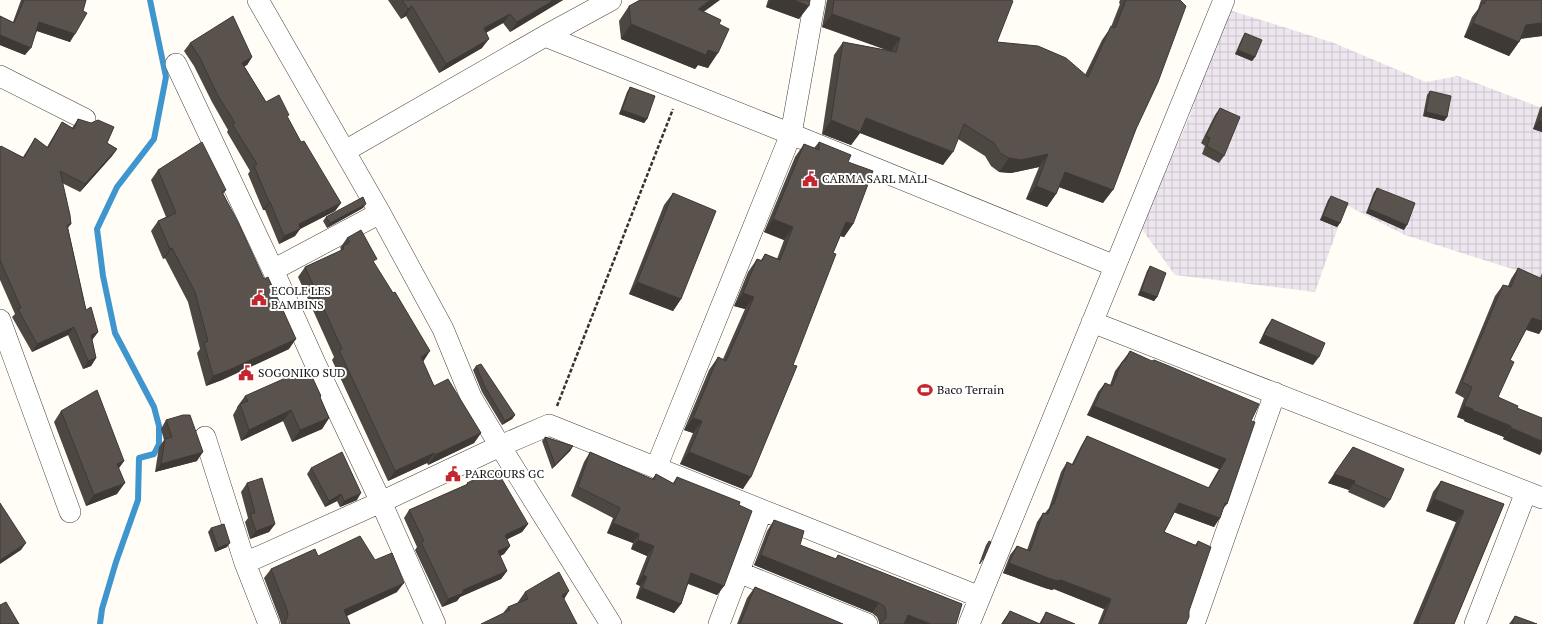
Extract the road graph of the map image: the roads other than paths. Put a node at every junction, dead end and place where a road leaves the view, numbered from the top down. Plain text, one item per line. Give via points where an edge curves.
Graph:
1 (258, 0) edge
2 (611, 0) edge
3 (815, 0) edge
4 (1224, 0) edge
5 (545, 36) junction
6 (176, 64) dead end
7 (0, 76) edge
8 (85, 119) dead end
9 (791, 134) junction
10 (345, 151) junction
11 (380, 213) junction
12 (1115, 266) junction
13 (273, 270) junction
14 (0, 320) edge
15 (1092, 322) junction
16 (1275, 393) junction
17 (205, 437) dead end
18 (500, 446) junction
19 (656, 468) junction
20 (1534, 495) edge
21 (381, 502) junction
22 (762, 510) junction
23 (70, 512) dead end
24 (246, 563) junction
25 (738, 572) junction
26 (980, 597) junction
27 (269, 624) edge
28 (435, 624) edge
29 (611, 624) edge
30 (719, 624) edge
31 (867, 624) edge
32 (969, 624) edge
33 (1194, 624) edge
34 (1475, 624) edge

1 - 10 street
2 - 5 street
3 - 9 street
4 - 12 street
5 - 9 street
5 - 10 street
6 - 13 street
7 - 8 street
9 - 12 street
9 - 19 street
10 - 11 street
11 - 13 street
11 - 18 street via 443,329 471,397
12 - 15 street
13 - 21 street
14 - 23 street
15 - 16 street
15 - 26 street
16 - 20 street
16 - 33 street
17 - 24 street
18 - 19 street via 549,425
18 - 21 street
18 - 29 street
19 - 22 street
20 - 34 street
21 - 24 street
21 - 28 street
22 - 25 street
22 - 26 street
24 - 27 street
25 - 30 street
25 - 31 street
26 - 32 street

